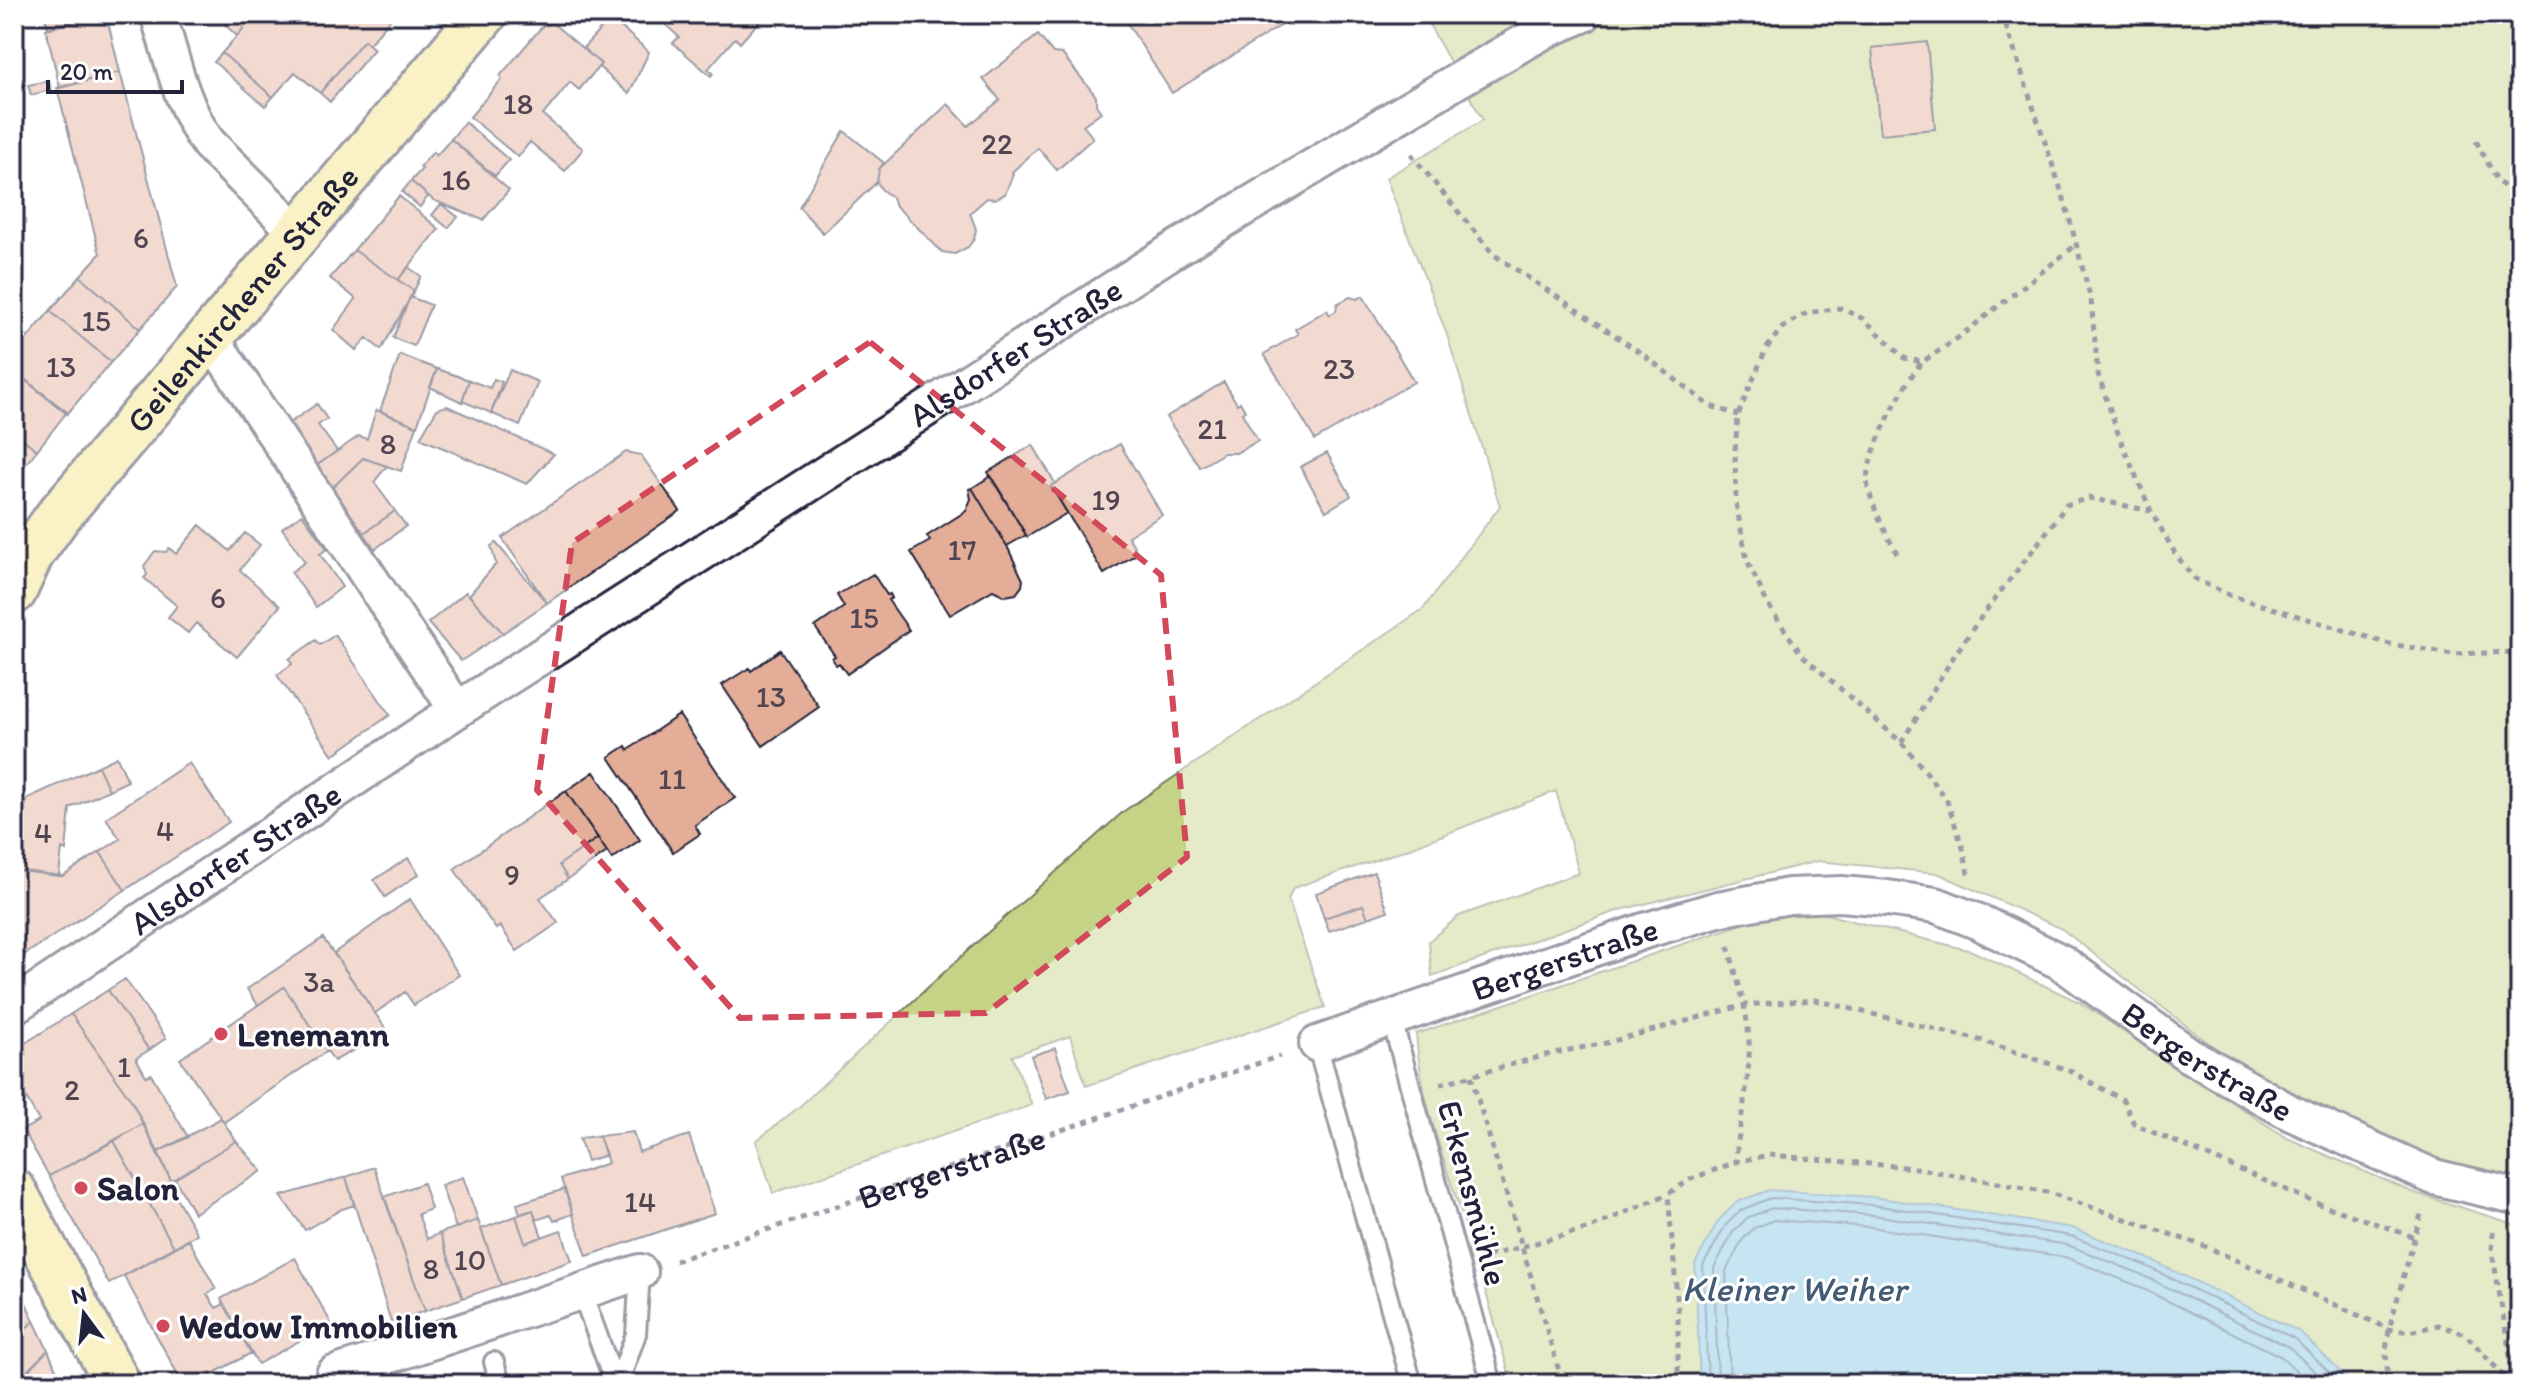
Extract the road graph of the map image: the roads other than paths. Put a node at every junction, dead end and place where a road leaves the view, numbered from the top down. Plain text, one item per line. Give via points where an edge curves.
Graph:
1 (158, 14) edge
2 (484, 14) edge
3 (1584, 14) edge
4 (299, 234) junction
5 (210, 336) junction
6 (14, 591) edge
7 (457, 710) junction
8 (14, 1006) edge
9 (1392, 1020) junction
10 (1317, 1044) joint
11 (14, 1192) edge
12 (2512, 1195) edge
13 (640, 1272) joint
14 (582, 1293) junction
15 (494, 1362) dead end
16 (334, 1374) dead end
17 (118, 1384) edge
18 (500, 1384) edge
19 (616, 1384) edge
20 (1412, 1384) edge
21 (1492, 1384) edge

1 - 4 street via 199,132
2 - 4 main road, Geilenkirchener Straße
3 - 7 street, Alsdorfer Straße via 1387,120 1164,256
4 - 5 main road, Geilenkirchener Straße
5 - 6 main road, Geilenkirchener Straße via 58,516 31,554
5 - 7 street
7 - 8 street, Alsdorfer Straße
9 - 10 street, Bergerstraße
9 - 12 street, Bergerstraße via 1718,909 1789,896 1841,894 1936,905 2061,962 2189,1055 2291,1113 2434,1177
9 - 21 lane, Erkensmühle
10 - 20 lane
11 - 17 main road
13 - 14 street
13 - 19 lane via 636,1334
14 - 16 street
14 - 19 lane
15 - 18 lane

